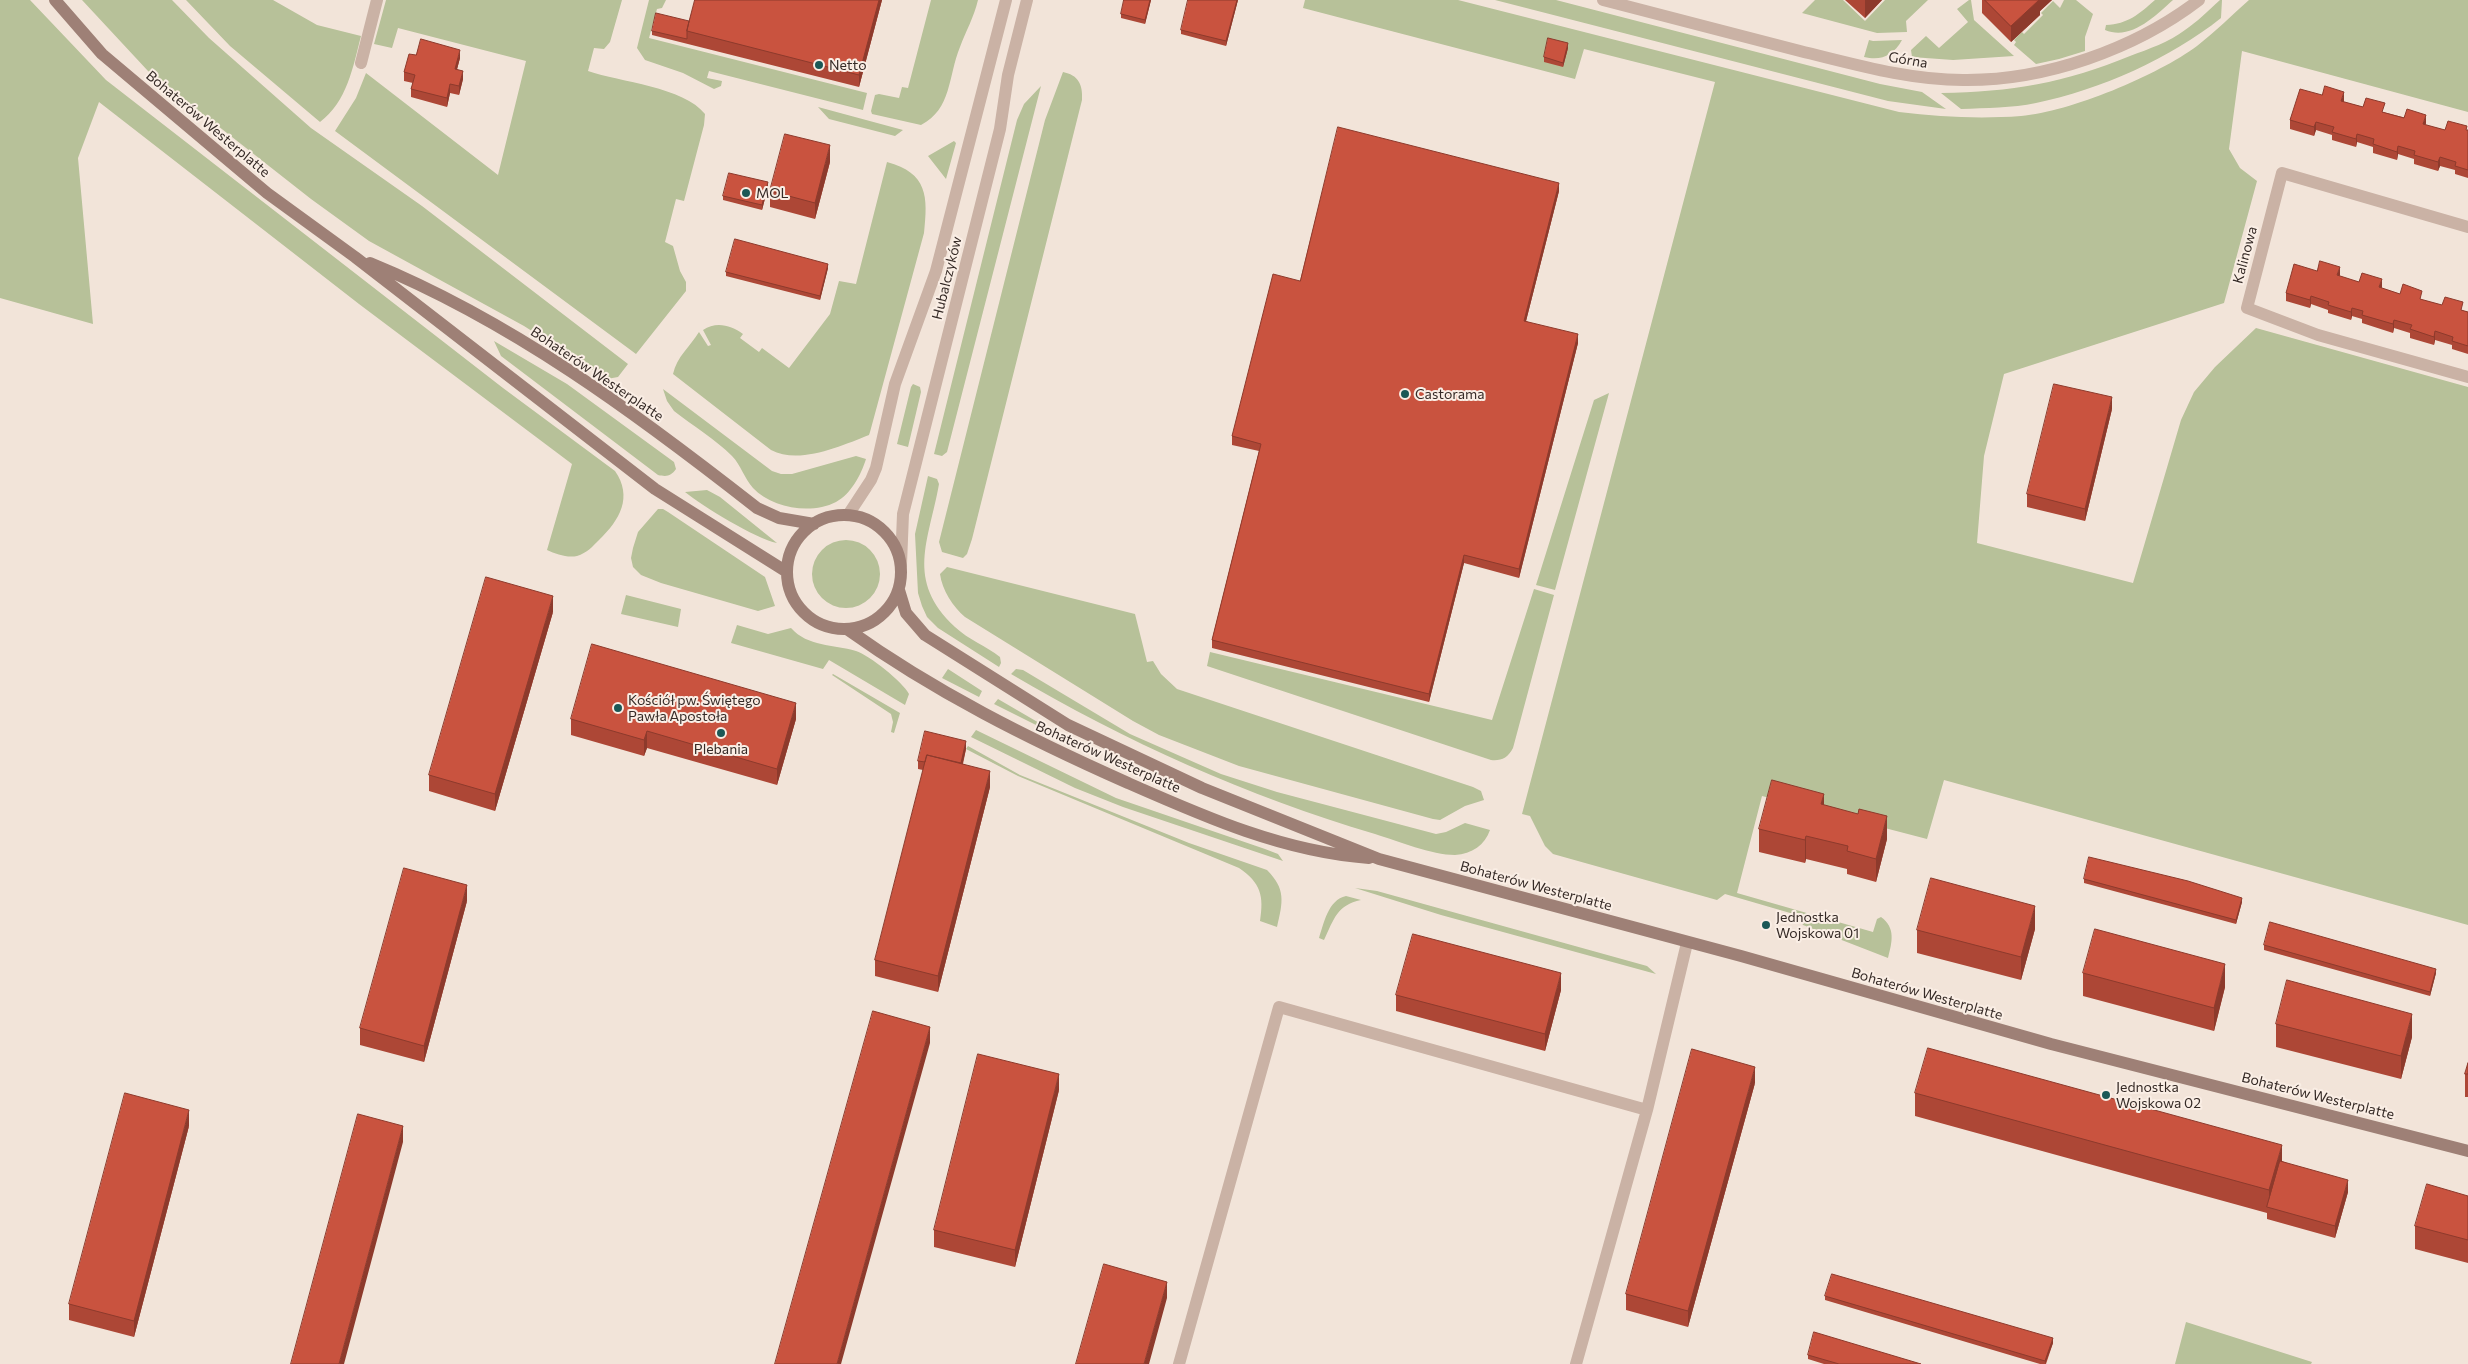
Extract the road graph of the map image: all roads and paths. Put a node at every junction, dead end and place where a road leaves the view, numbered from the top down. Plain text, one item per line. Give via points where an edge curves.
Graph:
1 (55, 0) edge
2 (377, 0) edge
3 (1006, 0) edge
4 (1027, 0) edge
5 (1603, 0) edge
6 (2199, 0) edge
7 (361, 62) dead end
8 (2468, 227) edge
9 (355, 257) junction
10 (2468, 377) edge
11 (848, 515) junction
12 (814, 524) junction
13 (901, 564) junction
14 (787, 572) junction
15 (899, 590) junction
16 (846, 630) junction
17 (1379, 859) junction
18 (1687, 943) junction
19 (1647, 1110) junction
20 (2468, 1151) edge
21 (1178, 1364) edge
22 (1576, 1364) edge

1 - 9 main road, Bohaterów Westerplatte via 102,54 169,112 268,193
2 - 7 street
3 - 11 street, Hubalczyków via 936,271 895,384 876,468
4 - 13 street, Hubalczyków via 1008,75 1000,129 903,514
5 - 6 street, Górna via 1868,68 1920,78 1965,80 1998,79 2087,58 2140,37 2180,15
8 - 10 street, Kalinowa via 2282,173 2247,308 2318,335
9 - 12 main road, Bohaterów Westerplatte via 420,284 554,360 624,407 762,511 779,518
9 - 14 main road, Bohaterów Westerplatte via 655,489
11 - 12 main road via 830,517
11 - 13 main road via 870,522 888,536
12 - 14 main road via 794,544
13 - 15 main road
14 - 16 main road via 792,594 804,613 831,628
15 - 16 main road via 889,608 873,622
15 - 17 main road, Bohaterów Westerplatte via 906,613 925,635 1068,725 1202,788
16 - 17 main road, Bohaterów Westerplatte via 893,662 987,717 1037,743 1176,804 1229,826 1306,848
17 - 18 main road, Bohaterów Westerplatte
18 - 19 street
18 - 20 main road, Bohaterów Westerplatte via 2042,1041
19 - 21 street via 1279,1007
19 - 22 street

